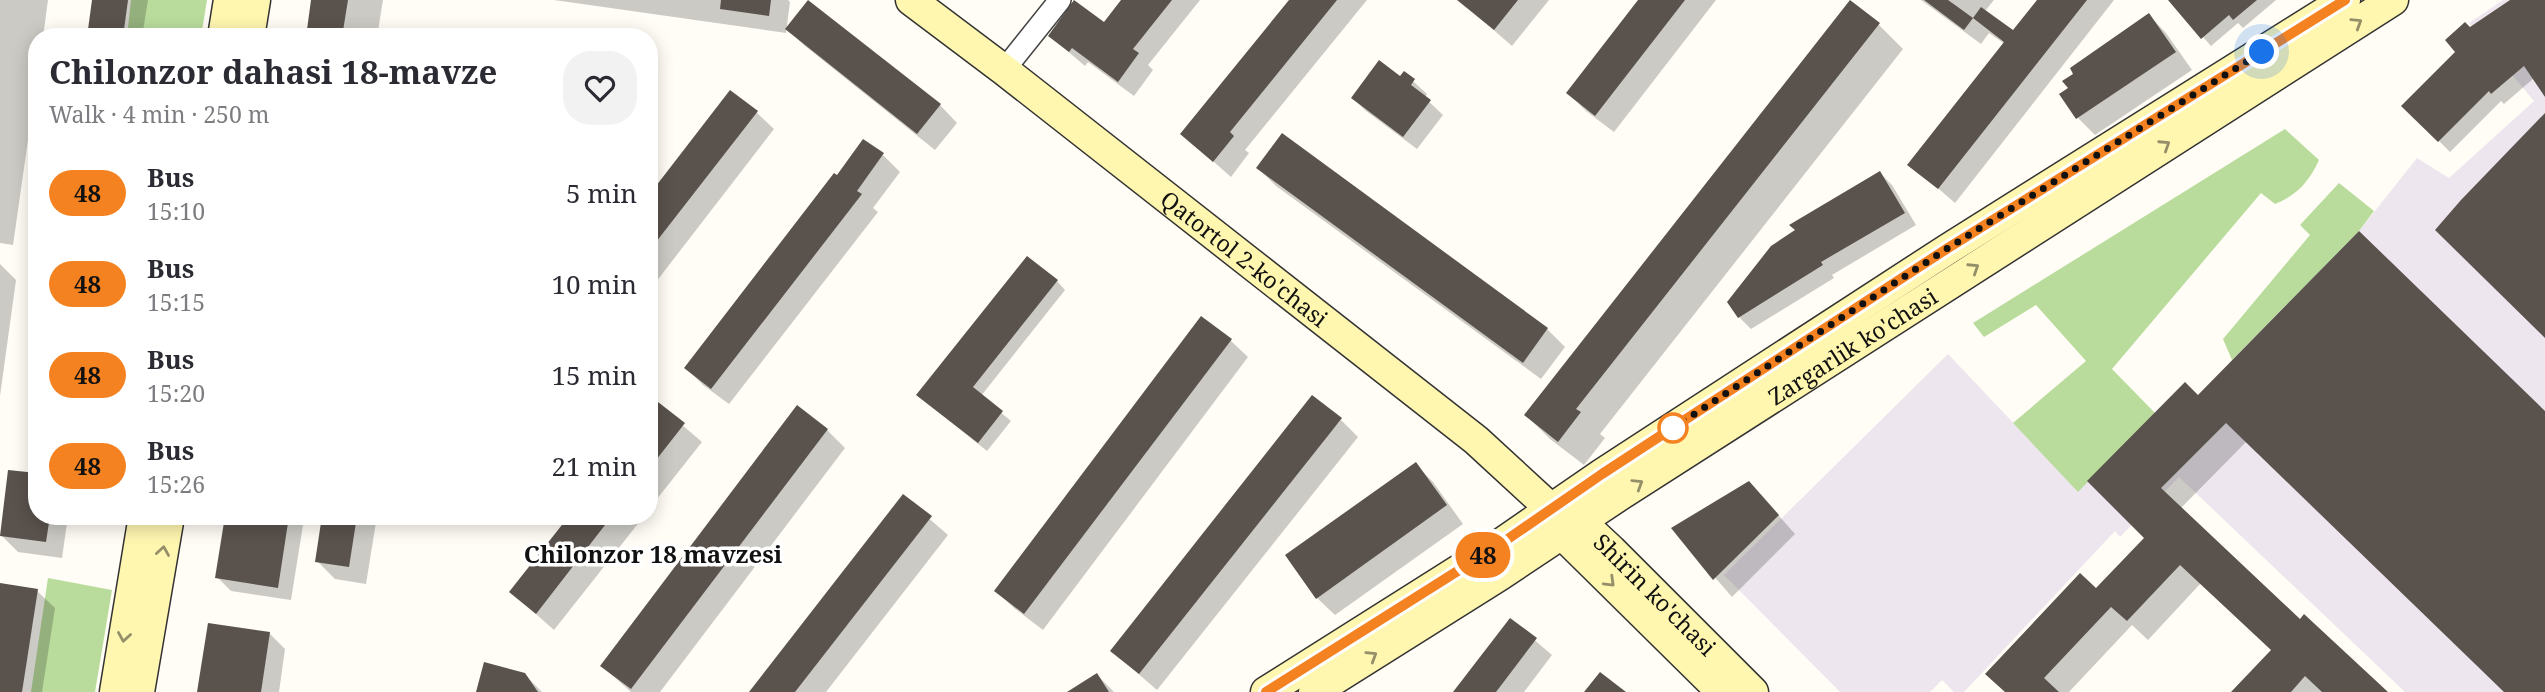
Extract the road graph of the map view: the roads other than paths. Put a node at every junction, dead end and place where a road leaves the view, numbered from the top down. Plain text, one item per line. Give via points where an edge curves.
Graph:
1 (229, 0) edge
2 (255, 0) edge
3 (911, 0) edge
4 (1060, 0) edge
5 (2345, 0) edge
6 (2393, 0) edge
7 (224, 28) edge
8 (250, 28) edge
9 (1004, 70) junction
10 (1565, 522) junction
11 (143, 525) edge
12 (167, 525) edge
13 (115, 692) edge
14 (139, 692) edge
15 (1266, 692) edge
16 (1314, 692) edge
17 (1722, 692) edge
18 (1753, 692) edge

1 - 7 main road
2 - 8 main road
3 - 9 main road, Qatortol 2-ko'chasi
4 - 9 street
5 - 10 main road, Zargarlik ko'chasi via 1948,248 1618,463
10 -> 6 main road, Zargarlik ko'chasi
9 - 10 main road, Qatortol 2-ko'chasi via 1476,440
10 - 15 main road, Zargarlik ko'chasi via 1373,626
16 -> 10 main road, Zargarlik ko'chasi
10 -> 17 main road, Shirin ko'chasi
10 - 18 main road, Shirin ko'chasi
11 -> 13 main road
14 -> 12 main road

